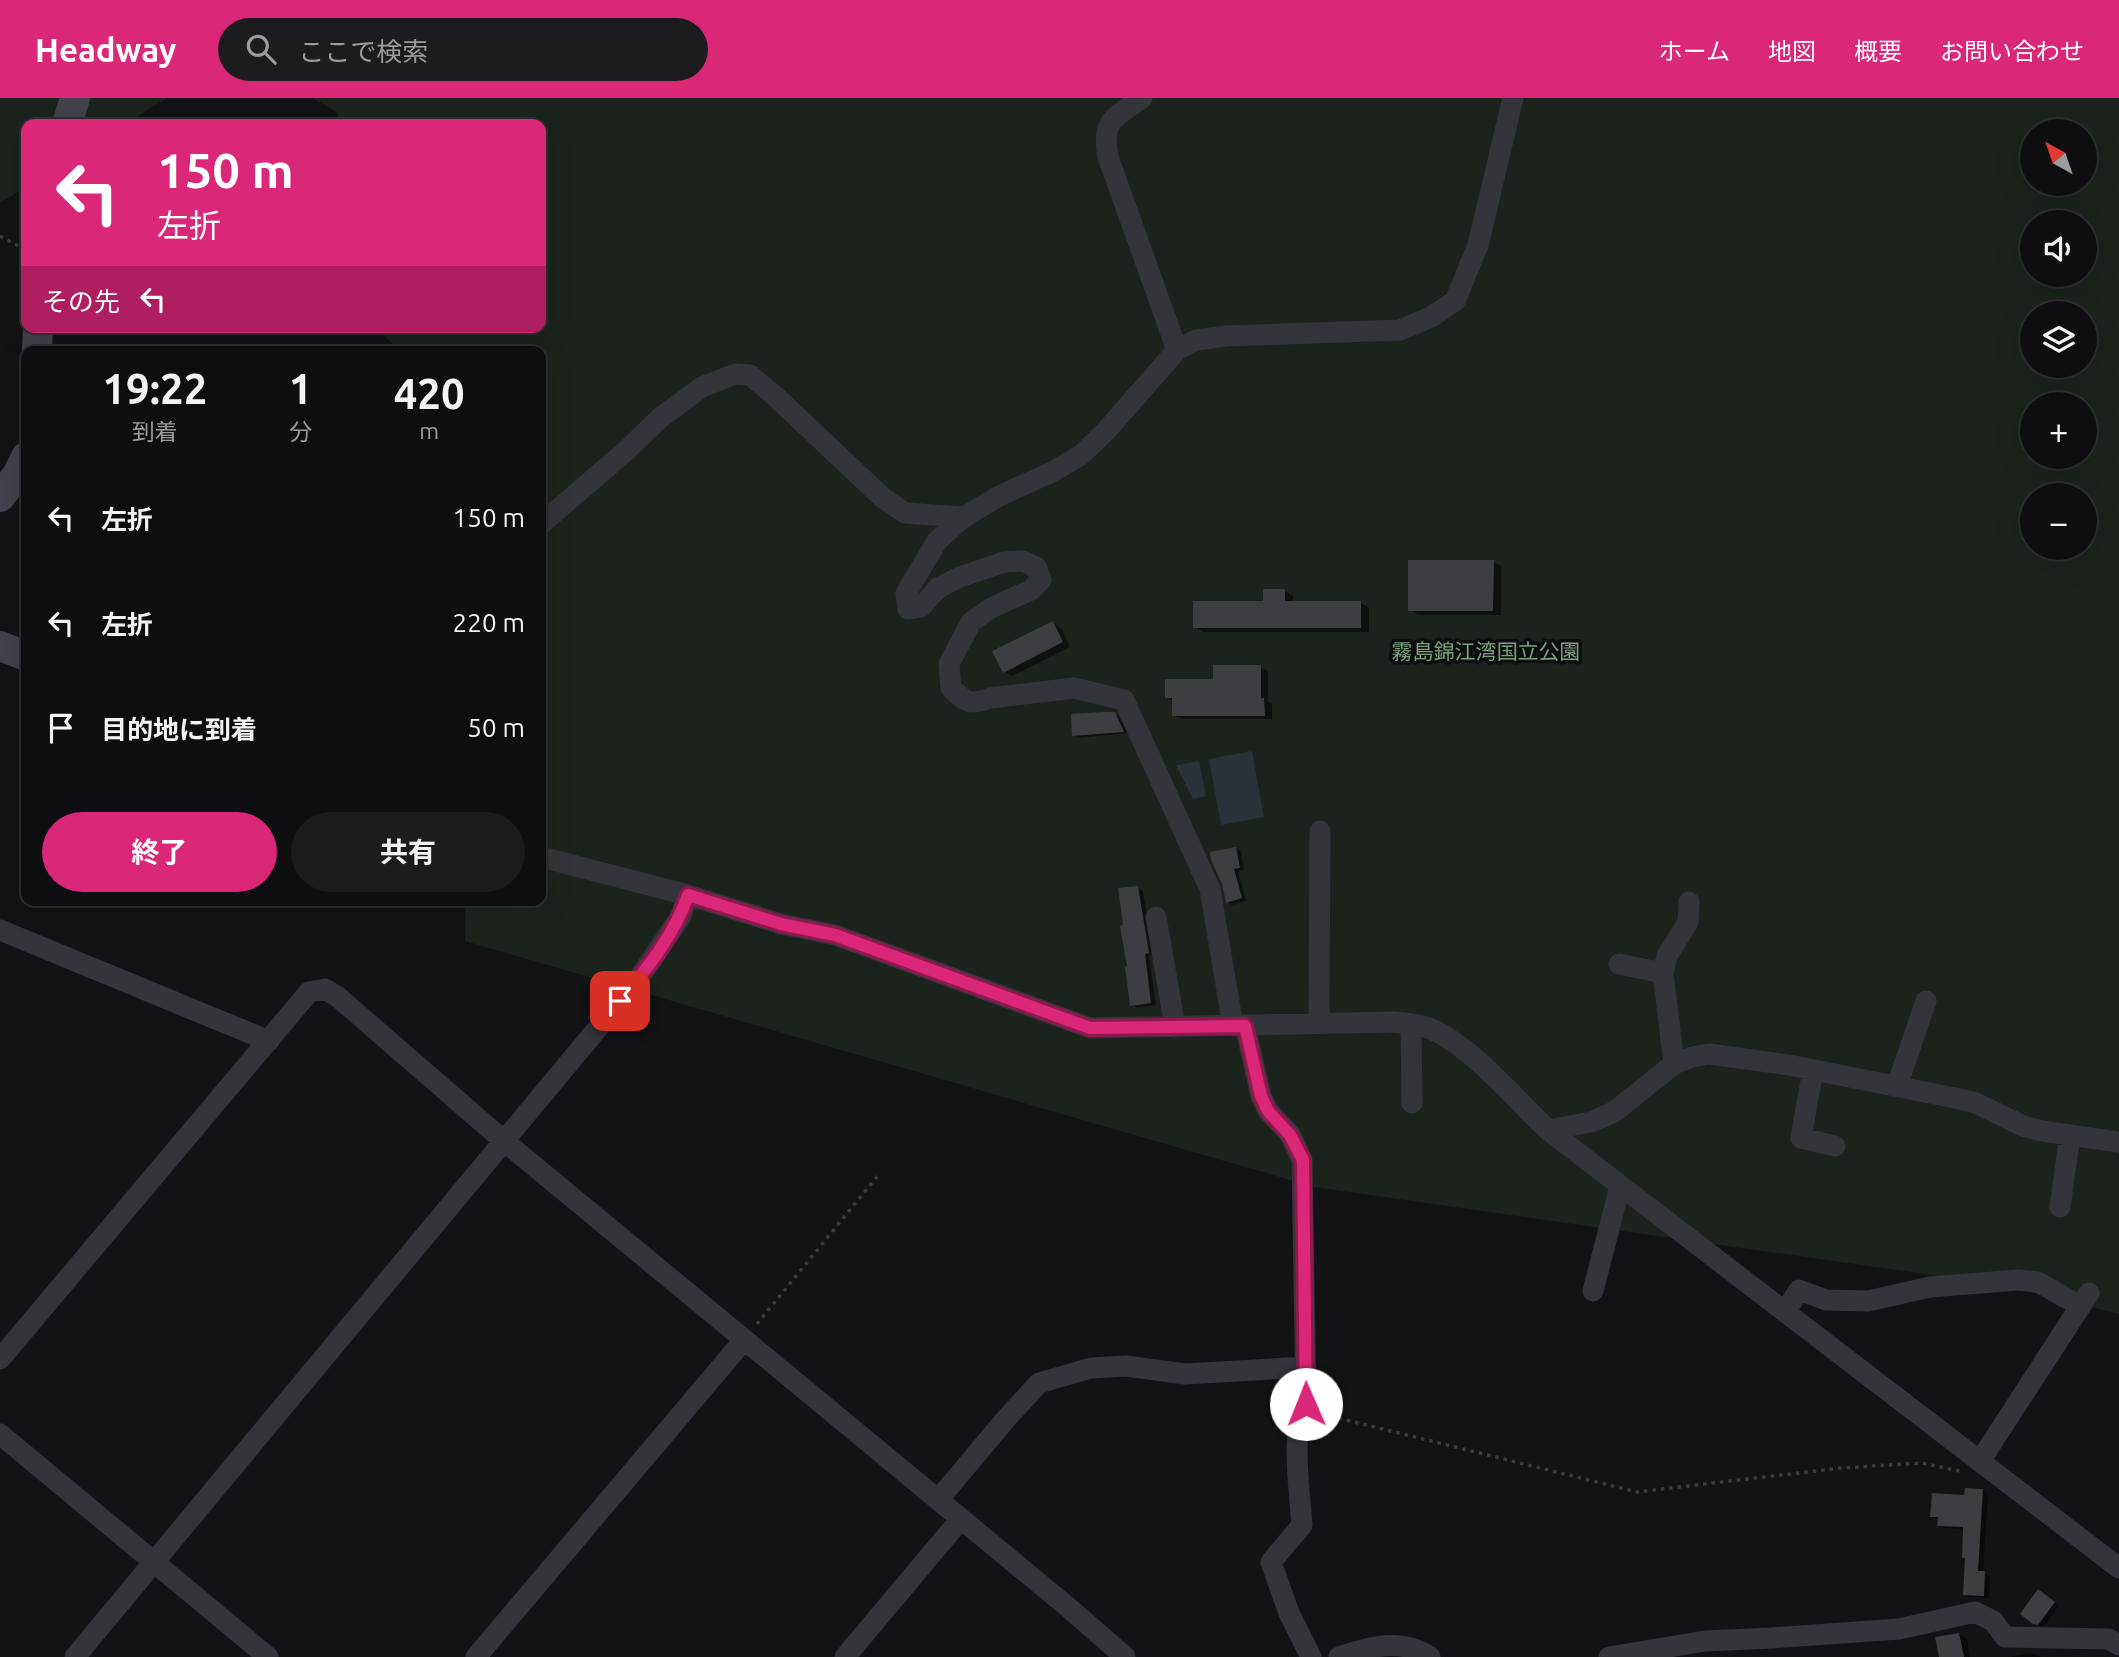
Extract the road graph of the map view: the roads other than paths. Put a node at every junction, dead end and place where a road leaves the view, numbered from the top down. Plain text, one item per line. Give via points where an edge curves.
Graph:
1 (75, 98) edge
2 (1513, 98) edge
3 (1135, 100) edge
4 (69, 119) edge
5 (1177, 351) junction
6 (21, 468) edge
7 (0, 497) edge
8 (964, 517) junction
9 (546, 520) edge
10 (0, 646) edge
11 (21, 654) edge
12 (1320, 831) dead end
13 (546, 858) edge
14 (688, 895) junction
15 (1689, 902) dead end
16 (1156, 917) dead end
17 (0, 930) edge
18 (1619, 964) dead end
19 (1663, 973) junction
20 (1926, 1001) dead end
21 (1319, 1023) junction
22 (1411, 1025) junction
23 (1239, 1026) junction
24 (1175, 1027) junction
25 (269, 1041) junction
26 (1674, 1064) junction
27 (1813, 1070) junction
28 (1898, 1086) junction
29 (1412, 1103) dead end
30 (1548, 1130) junction
31 (2070, 1135) junction
32 (505, 1141) junction
33 (2119, 1142) edge
34 (1835, 1146) dead end
35 (1620, 1186) junction
36 (2060, 1207) dead end
37 (1593, 1291) dead end
38 (1785, 1312) junction
39 (744, 1340) junction
40 (0, 1359) edge
41 (1306, 1367) junction
42 (0, 1434) edge
43 (1983, 1464) junction
44 (938, 1500) junction
45 (960, 1520) junction
46 (155, 1562) junction
47 (2119, 1568) edge
48 (2119, 1645) edge
49 (75, 1657) edge
50 (268, 1657) edge
51 (476, 1657) edge
52 (845, 1657) edge
53 (1125, 1657) edge
54 (1311, 1657) edge
55 (1339, 1657) edge
56 (1430, 1657) edge
57 (1609, 1657) edge

1 - 4 street
2 - 5 street via 1478,245 1455,301 1400,330 1226,336 1196,340
3 - 5 street via 1110,122 1105,138 1108,157
5 - 8 street via 1081,455
6 - 7 street
8 - 9 street via 905,513 883,498 775,396 750,376 735,374 702,387 660,418
8 - 23 street via 937,541 906,593 908,609 920,607 938,588 982,569 1023,561 1036,567 1041,580 1031,590 971,622 949,664 951,688 964,701 978,703 1074,688 1124,700 1210,889
10 - 11 street
12 - 21 street
13 - 14 street
14 - 24 street via 781,924 835,935 1090,1028
14 - 32 street via 681,916 637,981
15 - 19 street via 1688,922 1667,956
16 - 24 street
17 - 25 street
18 - 19 street
19 - 26 street
20 - 28 street
21 - 22 street
21 - 23 street
22 - 29 street
22 - 30 street via 1454,1041
23 - 24 street
23 - 41 street via 1268,1111 1290,1135 1303,1160
25 - 32 street via 309,992 326,989
25 - 40 street
26 - 27 street via 1709,1054
26 - 30 street via 1614,1112 1591,1122
27 - 28 street
27 - 34 street via 1801,1138
28 - 31 street via 1976,1103 2023,1126
30 - 35 street
31 - 33 street
31 - 36 street
32 - 39 street
32 - 46 street
35 - 37 street
35 - 38 street
38 - 43 street
38 - 43 street via 1799,1290 1826,1300 1868,1301 1930,1287 2018,1280 2038,1282 2085,1300
39 - 44 street
39 - 51 street
41 - 44 street via 1185,1374 1126,1366 1091,1368 1039,1383
41 - 54 street via 1306,1404 1297,1447 1302,1525 1271,1562
42 - 46 street
43 - 47 street
44 - 45 street
45 - 52 street
45 - 53 street
46 - 49 street
46 - 50 street
48 - 57 street via 2109,1639 2005,1637 1993,1621 1975,1612 1899,1629 1705,1641
55 - 56 street via 1389,1644 1418,1649

